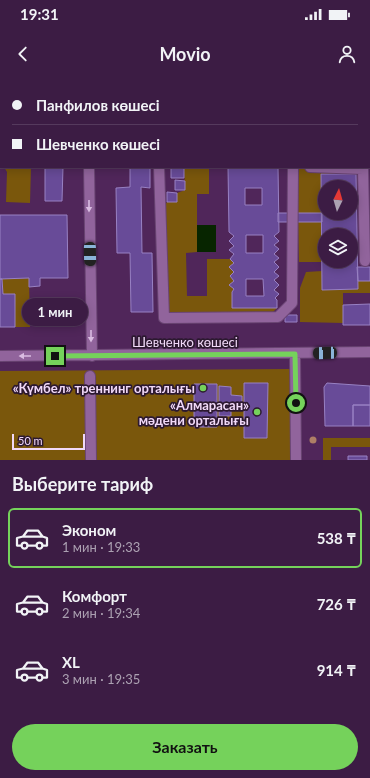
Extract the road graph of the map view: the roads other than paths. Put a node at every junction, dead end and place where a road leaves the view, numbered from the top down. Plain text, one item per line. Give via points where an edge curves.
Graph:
1 (89, 168) edge
2 (159, 168) edge
3 (293, 168) edge
4 (336, 168) edge
5 (365, 261) dead end
6 (370, 352) edge
7 (295, 354) junction
8 (0, 356) edge
9 (92, 356) junction
10 (90, 376) dead end
11 (91, 460) edge
12 (296, 460) edge

1 -> 9 street
2 - 3 street via 164,318 278,318 292,303
4 - 5 street via 363,169
6 - 7 street, Шевченко көшесі
7 - 9 street, Шевченко көшесі
7 - 12 street
9 -> 8 street, Шевченко көшесі
10 - 11 street

